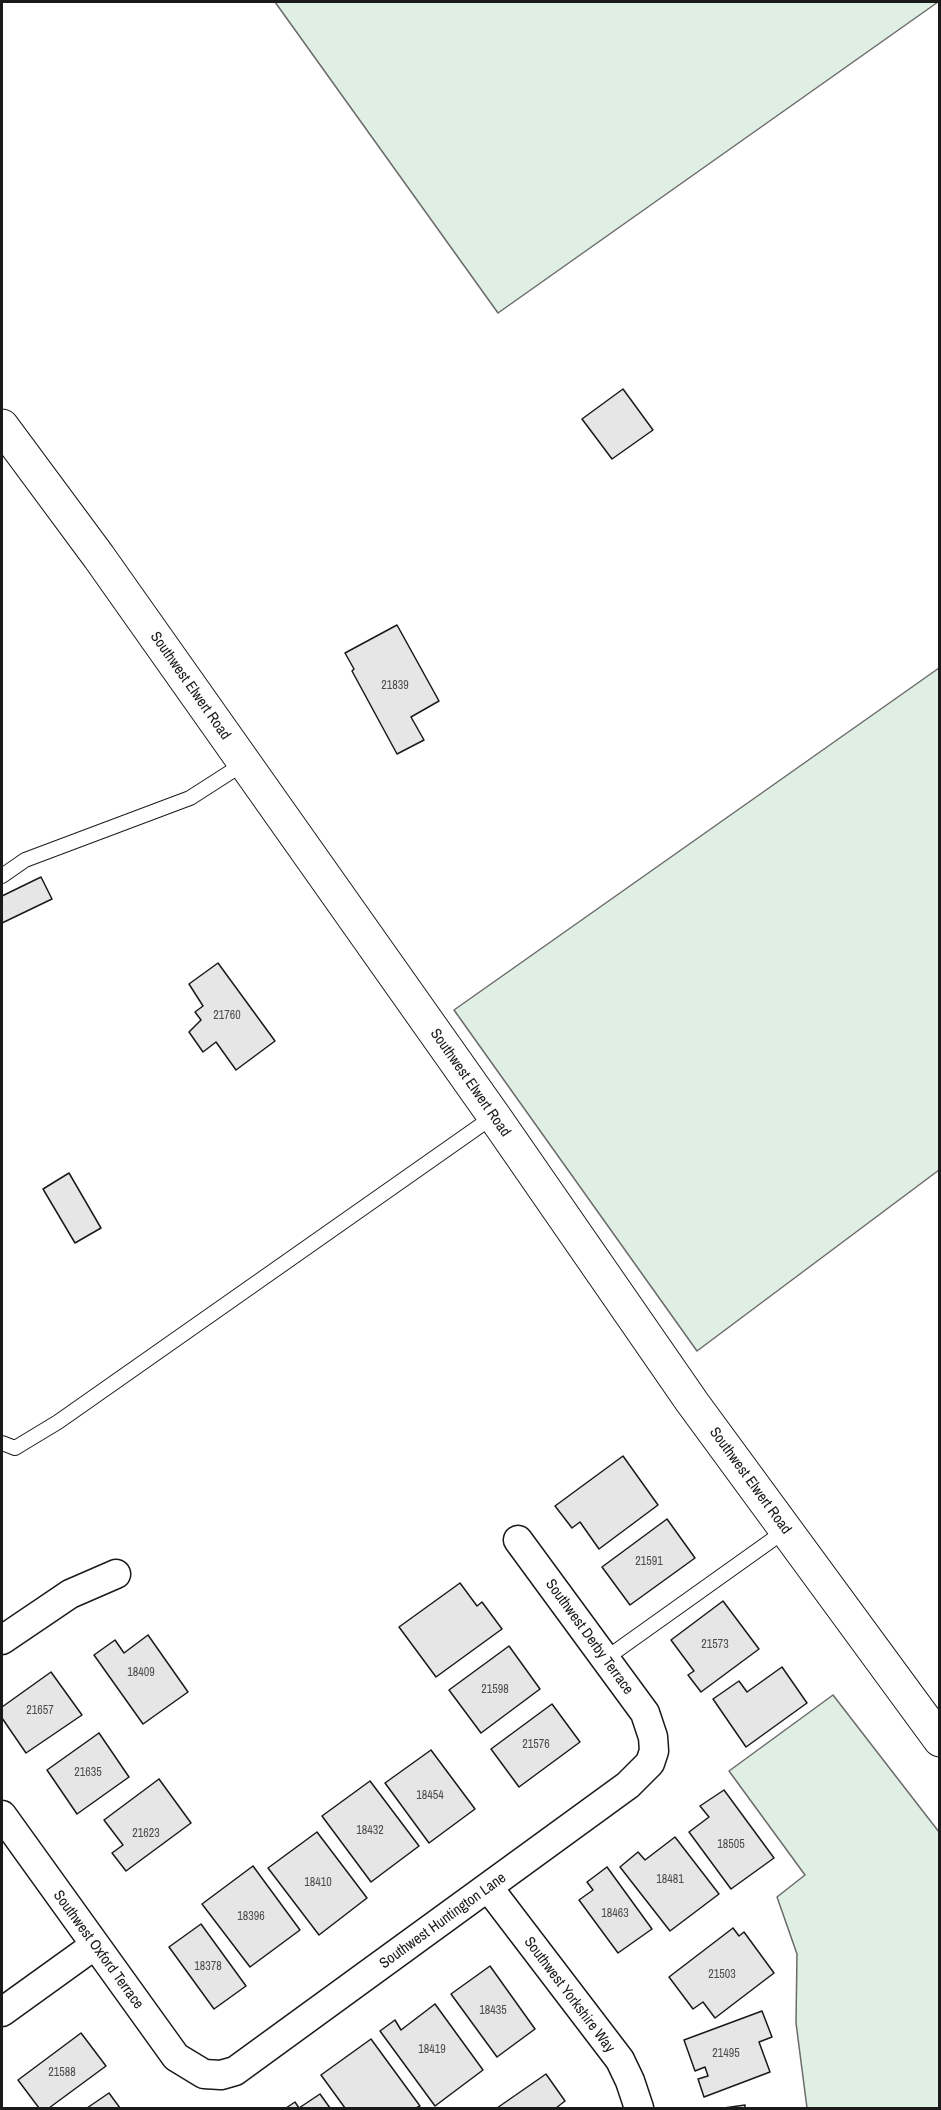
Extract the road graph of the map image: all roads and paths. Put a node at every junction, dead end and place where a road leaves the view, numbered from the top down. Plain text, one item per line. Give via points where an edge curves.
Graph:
1 (2, 426) edge
2 (243, 764) junction
3 (2, 876) edge
4 (494, 1116) junction
5 (2, 1443) edge
6 (786, 1530) junction
7 (518, 1540) dead end
8 (116, 1574) dead end
9 (2, 1640) edge
10 (605, 1659) junction
11 (653, 1737) joint
12 (939, 1740) edge
13 (2, 1815) edge
14 (489, 1887) junction
15 (95, 1945) junction
16 (2, 2012) edge
17 (204, 2074) joint
18 (639, 2109) edge

1 - 2 main road, Southwest Elwert Road via 99,556
2 - 3 lane via 190,798 25,860
2 - 4 main road, Southwest Elwert Road
4 - 5 lane via 58,1422 15,1448
4 - 6 main road, Southwest Elwert Road via 692,1402
6 - 10 lane
6 - 12 main road, Southwest Elwert Road
7 - 10 street, Southwest Derby Terrace
8 - 9 street via 70,1594
10 - 11 street, Southwest Derby Terrace via 645,1713
11 - 14 street, Southwest Huntington Lane via 652,1757 641,1774
13 - 15 street, Southwest Oxford Terrace
14 - 17 street, Southwest Huntington Lane via 250,2061 228,2073
14 - 18 street, Southwest Yorkshire Way via 620,2060
15 - 16 street
15 - 17 street, Southwest Oxford Terrace via 176,2057

